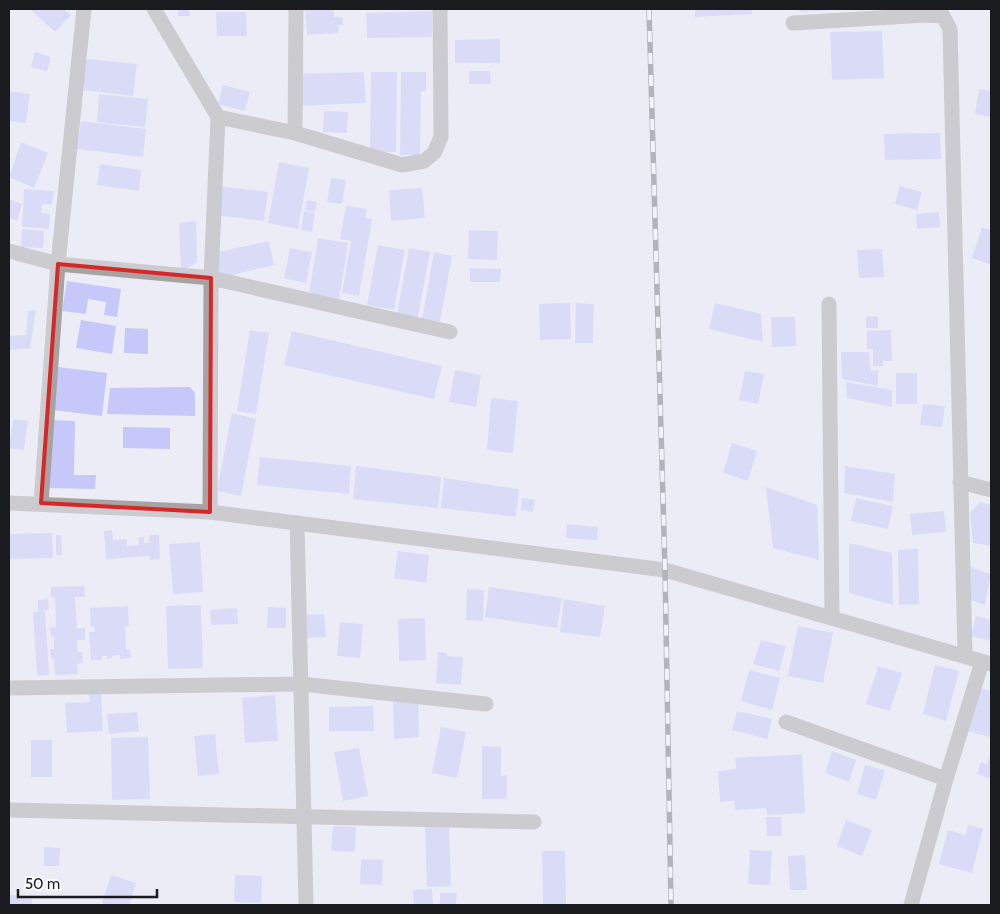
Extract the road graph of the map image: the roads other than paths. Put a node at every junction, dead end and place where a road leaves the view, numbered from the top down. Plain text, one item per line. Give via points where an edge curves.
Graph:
1 (84, 9) edge
2 (154, 9) edge
3 (296, 9) edge
4 (440, 9) edge
5 (793, 23) dead end
6 (218, 117) junction
7 (295, 133) junction
8 (9, 252) edge
9 (58, 264) junction
10 (211, 278) junction
11 (830, 304) dead end
12 (450, 332) dead end
13 (960, 482) junction
14 (991, 490) edge
15 (9, 503) edge
16 (41, 503) junction
17 (210, 512) junction
18 (297, 523) junction
19 (832, 618) junction
20 (965, 655) junction
21 (986, 663) edge
22 (301, 684) junction
23 (9, 688) edge
24 (486, 704) dead end
25 (786, 722) dead end
26 (946, 778) junction
27 (9, 810) edge
28 (304, 817) junction
29 (534, 822) dead end
30 (306, 905) edge
31 (911, 905) edge

1 - 9 street
2 - 6 street
3 - 7 street
4 - 7 street via 441,137 434,153 424,161 402,165
5 - 13 street via 926,15 943,16 950,29
6 - 7 street
6 - 10 street
8 - 9 street
9 - 10 street
9 - 16 street
10 - 12 street
10 - 17 street
11 - 19 street
13 - 14 street
13 - 20 street
15 - 16 street
16 - 17 street
17 - 18 street
18 - 19 street via 665,570
18 - 22 street
19 - 20 street
20 - 21 street
21 - 26 street
22 - 23 street
22 - 24 street
22 - 28 street
25 - 26 street
26 - 31 street
27 - 28 street
28 - 29 street
28 - 30 street

